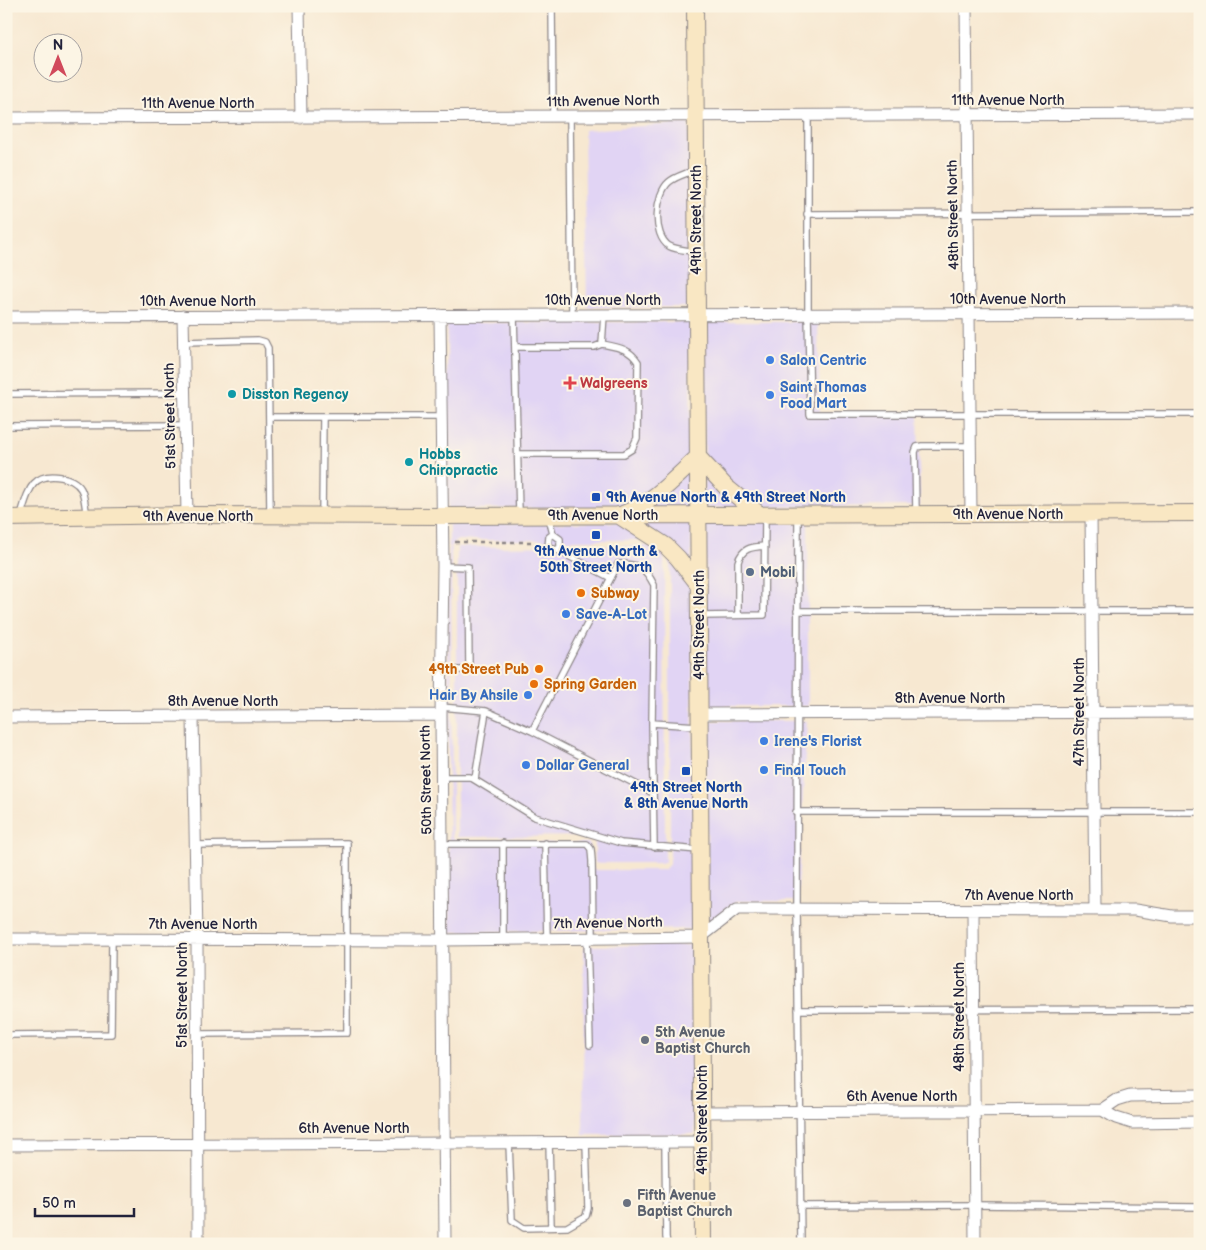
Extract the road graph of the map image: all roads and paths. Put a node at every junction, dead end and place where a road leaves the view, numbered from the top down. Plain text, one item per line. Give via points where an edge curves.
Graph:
1 (299, 6) edge
2 (552, 6) edge
3 (695, 6) edge
4 (966, 6) edge
5 (1200, 114) edge
6 (696, 115) junction
7 (808, 115) junction
8 (553, 116) junction
9 (570, 116) junction
10 (966, 116) junction
11 (6, 118) edge
12 (301, 118) junction
13 (696, 170) junction
14 (1200, 212) edge
15 (807, 214) junction
16 (968, 214) junction
17 (696, 252) junction
18 (1200, 313) edge
19 (808, 314) junction
20 (969, 314) junction
21 (514, 315) junction
22 (572, 315) junction
23 (604, 315) junction
24 (697, 315) junction
25 (184, 316) junction
26 (440, 316) junction
27 (6, 317) edge
28 (184, 342) junction
29 (602, 344) junction
30 (515, 347) junction
31 (185, 393) junction
32 (6, 394) edge
33 (970, 414) junction
34 (1200, 414) edge
35 (441, 416) junction
36 (269, 417) junction
37 (323, 417) junction
38 (6, 426) edge
39 (185, 426) junction
40 (970, 446) junction
41 (518, 454) junction
42 (698, 457) junction
43 (1091, 513) junction
44 (1200, 513) edge
45 (698, 514) junction
46 (762, 514) junction
47 (798, 514) junction
48 (916, 514) junction
49 (970, 514) junction
50 (187, 515) junction
51 (618, 515) junction
52 (88, 516) junction
53 (270, 516) junction
54 (322, 516) junction
55 (442, 516) junction
56 (519, 516) junction
57 (548, 516) junction
58 (13, 518) edge
59 (553, 534) junction
60 (451, 542) dead end
61 (532, 542) dead end
62 (765, 546) junction
63 (557, 550) junction
64 (443, 566) junction
65 (611, 578) junction
66 (699, 584) junction
67 (797, 610) junction
68 (1093, 611) junction
69 (1200, 611) edge
70 (738, 615) junction
71 (699, 616) junction
72 (441, 670) junction
73 (441, 711) junction
74 (486, 711) junction
75 (1200, 712) edge
76 (1094, 713) junction
77 (796, 714) junction
78 (6, 717) edge
79 (193, 717) junction
80 (699, 720) junction
81 (652, 722) junction
82 (532, 732) junction
83 (441, 777) junction
84 (475, 779) junction
85 (653, 793) junction
86 (796, 812) junction
87 (1200, 812) edge
88 (1094, 814) junction
89 (503, 843) junction
90 (545, 843) junction
91 (442, 844) junction
92 (195, 845) junction
93 (654, 846) junction
94 (700, 851) junction
95 (797, 909) junction
96 (973, 910) junction
97 (1095, 910) junction
98 (1200, 916) edge
99 (701, 937) junction
100 (590, 938) junction
101 (6, 939) edge
102 (112, 939) junction
103 (197, 939) junction
104 (502, 939) junction
105 (547, 939) junction
106 (348, 940) junction
107 (443, 940) junction
108 (1200, 1009) edge
109 (798, 1010) junction
110 (974, 1010) junction
111 (197, 1034) junction
112 (6, 1035) edge
113 (590, 1045) dead end
114 (1200, 1095) edge
115 (974, 1110) junction
116 (1102, 1110) junction
117 (799, 1111) junction
118 (702, 1112) junction
119 (1200, 1122) edge
120 (549, 1142) junction
121 (586, 1142) junction
122 (665, 1142) junction
123 (702, 1142) junction
124 (444, 1143) junction
125 (508, 1143) junction
126 (198, 1144) junction
127 (6, 1145) edge
128 (974, 1205) junction
129 (800, 1206) junction
130 (1200, 1207) edge
131 (551, 1227) junction
132 (198, 1244) edge
133 (444, 1244) edge
134 (667, 1244) edge
135 (703, 1244) edge
136 (801, 1244) edge
137 (974, 1244) edge

1 - 12 street
2 - 8 lane
3 - 6 main road, 49th Street North
4 - 10 street, 48th Street North
5 - 10 street, 11th Avenue North
6 - 7 street, 11th Avenue North
6 - 9 street, 11th Avenue North
6 - 13 main road, 49th Street North
7 - 10 street, 11th Avenue North
7 - 15 lane
8 - 9 street, 11th Avenue North
8 - 12 street, 11th Avenue North
9 - 22 lane
10 - 16 street, 48th Street North
11 - 12 street, 11th Avenue North
13 - 17 main road, 49th Street North
13 - 17 lane via 669,181 659,197 657,218 663,239 670,246
14 - 16 lane
15 - 16 lane
15 - 19 lane
16 - 20 street, 48th Street North
17 - 24 main road, 49th Street North
18 - 20 street, 10th Avenue North
19 - 20 street, 10th Avenue North
19 - 24 street, 10th Avenue North
19 - 33 lane via 810,414
20 - 33 street, 48th Street North
21 - 22 street, 10th Avenue North
21 - 26 street, 10th Avenue North
21 - 30 lane
22 - 23 street, 10th Avenue North
23 - 24 street, 10th Avenue North
23 - 29 lane
24 - 42 main road, 49th Street North
25 - 26 street, 10th Avenue North
25 - 27 street, 10th Avenue North
25 - 28 street, 51st Street North
26 - 35 street, 50th Street North
28 - 31 street, 51st Street North
28 - 36 lane via 265,342 268,348
29 - 30 lane via 594,347
29 - 41 lane via 628,351 638,362 637,438 632,449 624,454
30 - 41 lane
31 - 32 lane
31 - 39 street, 51st Street North
33 - 34 lane
33 - 40 street, 48th Street North
35 - 37 lane
35 - 55 street, 50th Street North
36 - 37 lane
36 - 53 lane
37 - 54 lane
38 - 39 lane
39 - 50 street, 51st Street North
40 - 48 lane via 917,447
40 - 49 street, 48th Street North
41 - 56 lane
42 - 45 main road, 49th Street North
42 - 46 main road via 726,487
42 - 51 main road via 663,489 634,510
43 - 44 main road, 9th Avenue North
43 - 49 main road, 9th Avenue North
43 - 68 street, 47th Street North
45 - 46 main road, 9th Avenue North
45 - 51 main road, 9th Avenue North
45 - 66 main road, 49th Street North
46 - 47 main road, 9th Avenue North
46 - 62 lane
47 - 48 main road, 9th Avenue North
47 - 67 lane
48 - 49 main road, 9th Avenue North
50 - 52 main road, 9th Avenue North
50 - 53 main road, 9th Avenue North
51 - 57 main road, 9th Avenue North
51 - 66 main road via 666,546
52 - 58 main road, 9th Avenue North
52 - 58 lane via 81,489 66,478 54,476 43,477 34,484
53 - 54 main road, 9th Avenue North
54 - 55 main road, 9th Avenue North
55 - 56 main road, 9th Avenue North
55 - 64 street, 50th Street North
56 - 57 main road, 9th Avenue North
57 - 59 lane
59 - 63 lane via 560,539
59 - 63 lane via 549,537 548,547
60 - 61 path
62 - 70 lane via 747,549 740,554
62 - 70 lane via 764,615
63 - 65 lane
64 - 72 street, 50th Street North
64 - 72 lane via 468,567 469,670
65 - 81 lane via 618,564 634,564 647,571 654,585
65 - 82 lane
66 - 71 main road, 49th Street North
67 - 68 lane
67 - 77 lane
68 - 69 lane
68 - 76 street, 47th Street North
70 - 71 lane
71 - 80 main road, 49th Street North
72 - 73 street, 50th Street North
73 - 74 lane
73 - 79 street, 8th Avenue North
73 - 83 street, 50th Street North
74 - 82 lane
74 - 84 lane
75 - 76 street, 8th Avenue North
76 - 77 street, 8th Avenue North
76 - 88 street, 47th Street North
77 - 80 street, 8th Avenue North
77 - 86 lane
78 - 79 street, 8th Avenue North
79 - 92 street, 51st Street North
80 - 81 lane
80 - 94 main road, 49th Street North
81 - 85 lane
82 - 85 lane
83 - 84 lane via 470,776
83 - 91 street, 50th Street North
84 - 93 lane via 535,817 621,843
85 - 93 lane
86 - 88 lane
86 - 95 lane
87 - 88 lane
88 - 97 street, 47th Street North
89 - 90 lane
89 - 91 lane
89 - 104 lane
90 - 100 lane via 584,843 591,848
90 - 105 lane
91 - 107 street, 50th Street North
92 - 103 street, 51st Street North
92 - 106 lane via 347,843
93 - 94 lane
94 - 99 main road, 49th Street North
95 - 96 street, 7th Avenue North
95 - 99 street, 7th Avenue North via 737,909
95 - 109 lane
96 - 97 street, 7th Avenue North
96 - 110 street, 48th Street North
97 - 98 street, 7th Avenue North
99 - 100 street, 7th Avenue North
99 - 118 main road, 49th Street North
100 - 105 street, 7th Avenue North
100 - 113 lane
101 - 102 street, 7th Avenue North
102 - 103 street, 7th Avenue North
102 - 112 lane via 110,1034
103 - 106 street, 7th Avenue North
103 - 111 street, 51st Street North
104 - 105 street, 7th Avenue North
104 - 107 street, 7th Avenue North
106 - 107 street, 7th Avenue North
106 - 111 lane via 347,1033
107 - 124 street, 50th Street North
108 - 110 lane
109 - 110 lane
109 - 117 lane
110 - 115 street, 48th Street North
111 - 126 street, 51st Street North
114 - 116 street, 6th Avenue North via 1130,1096
115 - 116 street, 6th Avenue North
115 - 117 street, 6th Avenue North
115 - 128 street, 48th Street North
116 - 119 street, 6th Avenue North via 1132,1123
117 - 118 street, 6th Avenue North
117 - 129 lane
118 - 123 main road, 49th Street North
120 - 121 street, 6th Avenue North
120 - 125 street, 6th Avenue North
120 - 131 lane
121 - 122 street, 6th Avenue North
121 - 131 lane via 586,1216 568,1227
122 - 123 street, 6th Avenue North
122 - 134 lane
123 - 135 main road, 49th Street North
124 - 125 street, 6th Avenue North
124 - 126 street, 6th Avenue North
124 - 133 street, 50th Street North
125 - 131 lane via 512,1220 524,1228
126 - 127 street, 6th Avenue North
126 - 132 street, 51st Street North
128 - 129 lane
128 - 130 lane
128 - 137 street, 48th Street North
129 - 136 lane

